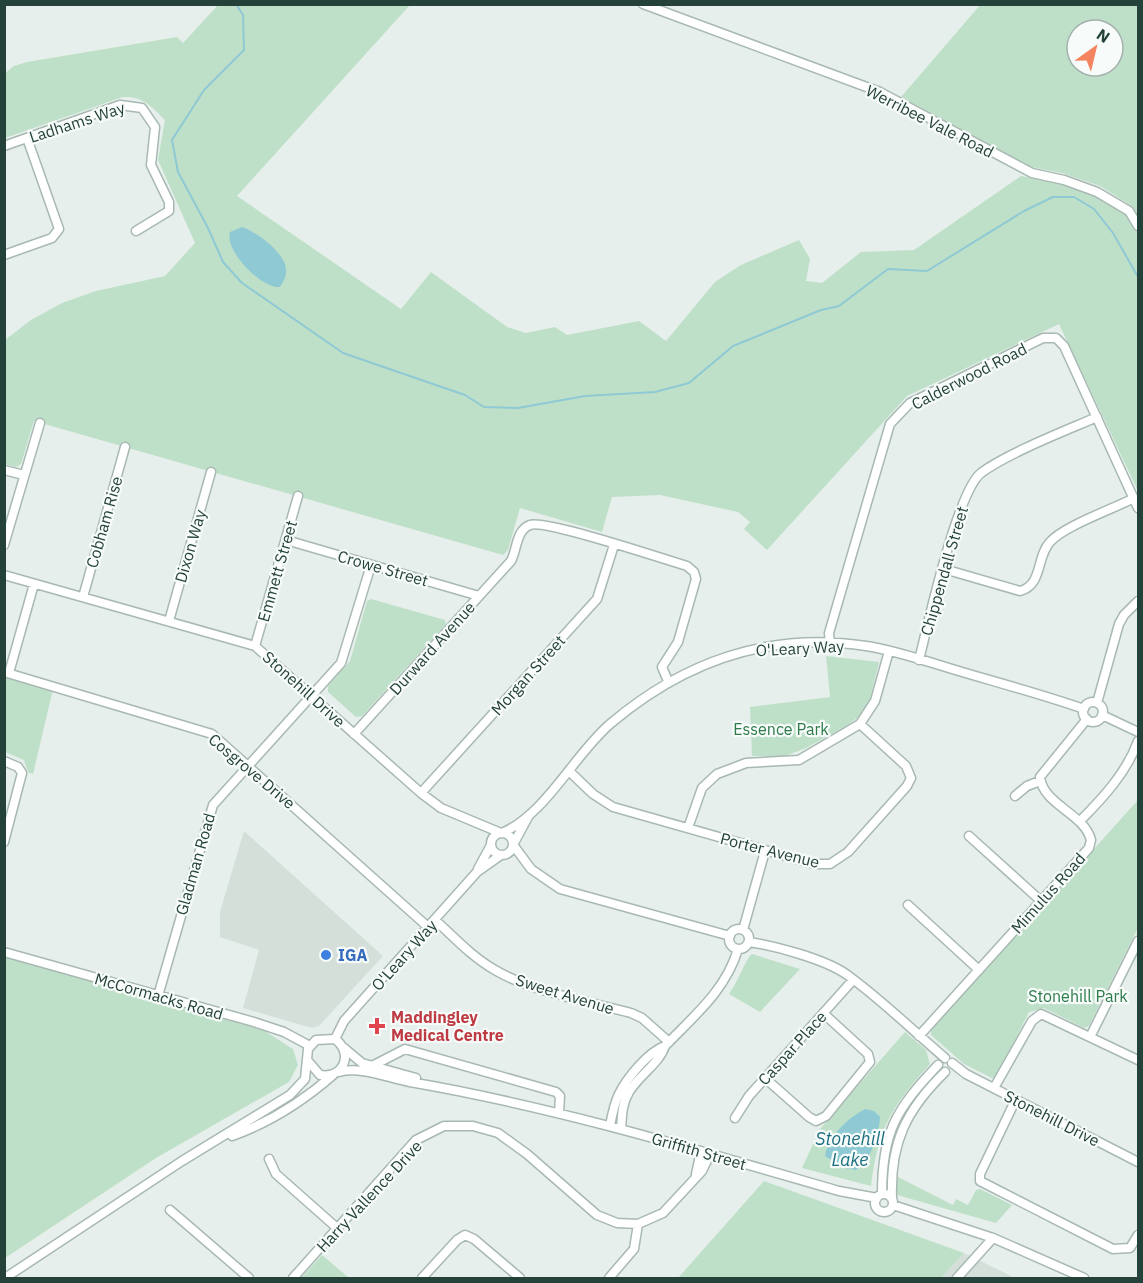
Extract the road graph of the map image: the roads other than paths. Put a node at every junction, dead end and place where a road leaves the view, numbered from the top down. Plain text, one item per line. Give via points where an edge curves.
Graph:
1 (643, 4) edge
2 (27, 138) junction
3 (4, 146) edge
4 (1138, 226) edge
5 (136, 231) dead end
6 (4, 255) edge
7 (1097, 417) junction
8 (40, 423) dead end
9 (125, 447) dead end
10 (4, 470) edge
11 (211, 472) dead end
12 (24, 475) junction
13 (298, 496) dead end
14 (1134, 498) junction
15 (1138, 508) edge
16 (286, 540) junction
17 (614, 544) junction
18 (4, 545) edge
19 (371, 565) junction
20 (944, 569) junction
21 (4, 575) edge
22 (34, 584) junction
23 (479, 596) junction
24 (83, 597) junction
25 (1138, 601) edge
26 (169, 621) junction
27 (830, 644) junction
28 (255, 646) junction
29 (889, 651) junction
30 (919, 660) junction
31 (7, 673) edge
32 (668, 681) junction
33 (312, 696) junction
34 (1097, 703) junction
35 (1084, 709) junction
36 (1102, 715) junction
37 (1087, 719) junction
38 (860, 724) junction
39 (1138, 732) edge
40 (354, 734) junction
41 (1138, 741) edge
42 (4, 761) edge
43 (249, 765) junction
44 (569, 771) junction
45 (1040, 781) junction
46 (421, 793) junction
47 (1015, 796) dead end
48 (531, 812) junction
49 (475, 821) junction
50 (1080, 822) junction
51 (688, 828) junction
52 (501, 833) junction
53 (969, 836) dead end
54 (4, 842) edge
55 (491, 843) junction
56 (514, 845) junction
57 (765, 851) junction
58 (502, 855) junction
59 (531, 869) junction
60 (477, 872) junction
61 (1041, 901) junction
62 (908, 905) dead end
63 (435, 920) junction
64 (428, 927) junction
65 (742, 930) junction
66 (730, 936) junction
67 (1138, 941) edge
68 (749, 942) junction
69 (738, 949) junction
70 (4, 952) edge
71 (1135, 958) edge
72 (979, 970) junction
73 (853, 980) junction
74 (158, 996) junction
75 (823, 1013) junction
76 (1090, 1035) junction
77 (920, 1036) junction
78 (335, 1039) junction
79 (667, 1044) junction
80 (310, 1046) junction
81 (344, 1048) junction
82 (1138, 1060) edge
83 (308, 1061) junction
84 (945, 1065) junction
85 (372, 1066) junction
86 (336, 1073) junction
87 (765, 1078) junction
88 (440, 1086) junction
89 (994, 1088) junction
90 (1016, 1099) junction
91 (559, 1113) junction
92 (735, 1118) dead end
93 (610, 1126) junction
94 (621, 1129) junction
95 (215, 1142) junction
96 (700, 1151) junction
97 (710, 1154) junction
98 (269, 1159) dead end
99 (1138, 1162) edge
100 (692, 1181) junction
101 (878, 1199) junction
102 (892, 1204) junction
103 (170, 1210) dead end
104 (638, 1224) junction
105 (338, 1228) junction
106 (1138, 1234) edge
107 (993, 1238) junction
108 (5, 1278) edge
109 (249, 1278) edge
110 (293, 1278) edge
111 (422, 1278) edge
112 (519, 1278) edge
113 (609, 1278) edge
114 (957, 1278) edge
115 (1084, 1278) edge

1 - 4 street, Werribee Vale Road via 880,92 1032,173 1097,192 1129,211
2 - 3 street, Ladhams Way
2 - 5 street, Ladhams Way via 120,105 142,108 155,127 151,165 169,202 169,212
2 - 6 street via 59,229 52,238
7 - 14 street, Calderwood Road
7 - 20 street, Chippendall Street via 980,474 965,496
7 - 27 street, Calderwood Road via 1064,346 1051,337 910,403 886,434 829,633
8 - 12 street
9 - 24 street, Cobham Rise
10 - 12 street
11 - 26 street, Dixon Way
12 - 18 street
13 - 16 street, Emmett Street
14 - 15 street, Calderwood Road
14 - 20 street via 1056,535 1044,549 1035,582 1027,589 1020,591
16 - 19 street, Crowe Street
16 - 28 street, Emmett Street
17 - 23 street, Durward Avenue via 543,524 530,524 519,537 511,561
17 - 32 street via 687,566 694,572 696,579 678,642 662,667
17 - 46 street, Morgan Street via 597,599
19 - 23 street, Crowe Street
19 - 33 street, Gladman Road via 344,657
20 - 30 street, Chippendall Street
21 - 22 street, Stonehill Drive
22 - 24 street, Stonehill Drive
22 - 31 street
23 - 40 street, Durward Avenue
24 - 26 street, Stonehill Drive
25 - 34 street via 1119,624
26 - 28 street, Stonehill Drive
27 - 29 street, O'Leary Way
27 - 32 street, O'Leary Way via 763,646 720,657
28 - 33 street, Stonehill Drive
29 - 30 street, O'Leary Way
29 - 38 street via 875,701
30 - 35 street, O'Leary Way
31 - 43 street, Cosgrove Drive via 204,730
32 - 44 street, O'Leary Way via 608,726
33 - 40 street, Stonehill Drive
33 - 43 street, Gladman Road
34 - 35 street
34 - 36 street
35 - 37 street
36 - 37 street via 1096,721
36 - 39 street
37 - 45 street via 1043,770
38 - 51 street via 799,760 746,764 717,774 702,788
38 - 57 street, Porter Avenue via 911,773 907,786 848,852 830,864 814,864
40 - 46 street, Stonehill Drive
41 - 50 street via 1116,782
42 - 54 street via 22,773
43 - 64 street, Cosgrove Drive
43 - 74 street, Gladman Road via 213,805
44 - 48 street, O'Leary Way
44 - 51 street, Porter Avenue via 613,807
45 - 47 street
45 - 50 street via 1045,791
46 - 49 street, Stonehill Drive via 441,808
48 - 52 street
48 - 56 street
49 - 52 street, Stonehill Drive
49 - 55 street
50 - 61 street, Mimulus Road via 1088,831 1091,844
51 - 57 street, Porter Avenue
52 - 55 street
52 - 56 street via 509,835
53 - 61 street
55 - 58 street via 493,850
55 - 60 street
56 - 58 street
56 - 59 street
57 - 65 street
58 - 59 street
58 - 60 street
59 - 66 street via 560,889
60 - 63 street, O'Leary Way
61 - 72 street, Mimulus Road
62 - 72 street
63 - 64 street, O'Leary Way
63 - 79 street, Sweet Avenue via 496,971 516,981 631,1013 642,1018
64 - 78 street, O'Leary Way via 344,1021
65 - 66 street via 735,930
65 - 68 street
66 - 69 street via 730,943
67 - 71 street
68 - 69 street
68 - 73 street, Stonehill Drive via 823,963
69 - 79 street via 731,972 721,987
70 - 74 street, McCormacks Road
71 - 76 street
72 - 77 street, Mimulus Road
73 - 75 street, Caspar Place
73 - 77 street, Stonehill Drive
74 - 80 street, McCormacks Road via 284,1032
75 - 87 street, Caspar Place
75 - 87 street via 870,1058 826,1116 816,1121 809,1117
76 - 82 street
76 - 89 street via 1041,1014 1032,1021
77 - 84 street, Stonehill Drive
78 - 80 street via 322,1038
78 - 81 street
79 - 93 street via 656,1049 626,1083
79 - 94 street via 628,1093
80 - 83 street
81 - 85 street, Griffith Street via 351,1057
81 - 86 street via 345,1061
83 - 86 street via 320,1075
83 - 95 street via 305,1079 290,1095
84 - 89 street, Stonehill Drive
84 - 101 street via 903,1105 888,1136
84 - 102 street via 899,1135 893,1155
85 - 88 street, Griffith Street
85 - 91 street via 405,1048 556,1092 560,1096
86 - 88 street, Griffith Street via 355,1070
86 - 95 street via 284,1112
87 - 92 street, Caspar Place
88 - 91 street, Griffith Street
89 - 90 street, Stonehill Drive
90 - 99 street, Stonehill Drive
90 - 106 street via 980,1181 1113,1249 1130,1248
91 - 93 street, Griffith Street
93 - 94 street, Griffith Street
94 - 96 street, Griffith Street
95 - 108 street
96 - 97 street, Griffith Street
96 - 100 street via 699,1168
97 - 100 street
97 - 101 street, Griffith Street
98 - 105 street via 276,1174
100 - 104 street via 663,1213
101 - 102 street
101 - 102 street via 882,1212
102 - 107 street
103 - 109 street
104 - 105 street, Harry Vallence Drive via 617,1223 597,1215 527,1154 498,1133 473,1125 444,1126 417,1140
104 - 113 street via 634,1249
105 - 110 street, Harry Vallence Drive
107 - 114 street
107 - 115 street
111 - 112 street via 456,1240 465,1236 474,1239

